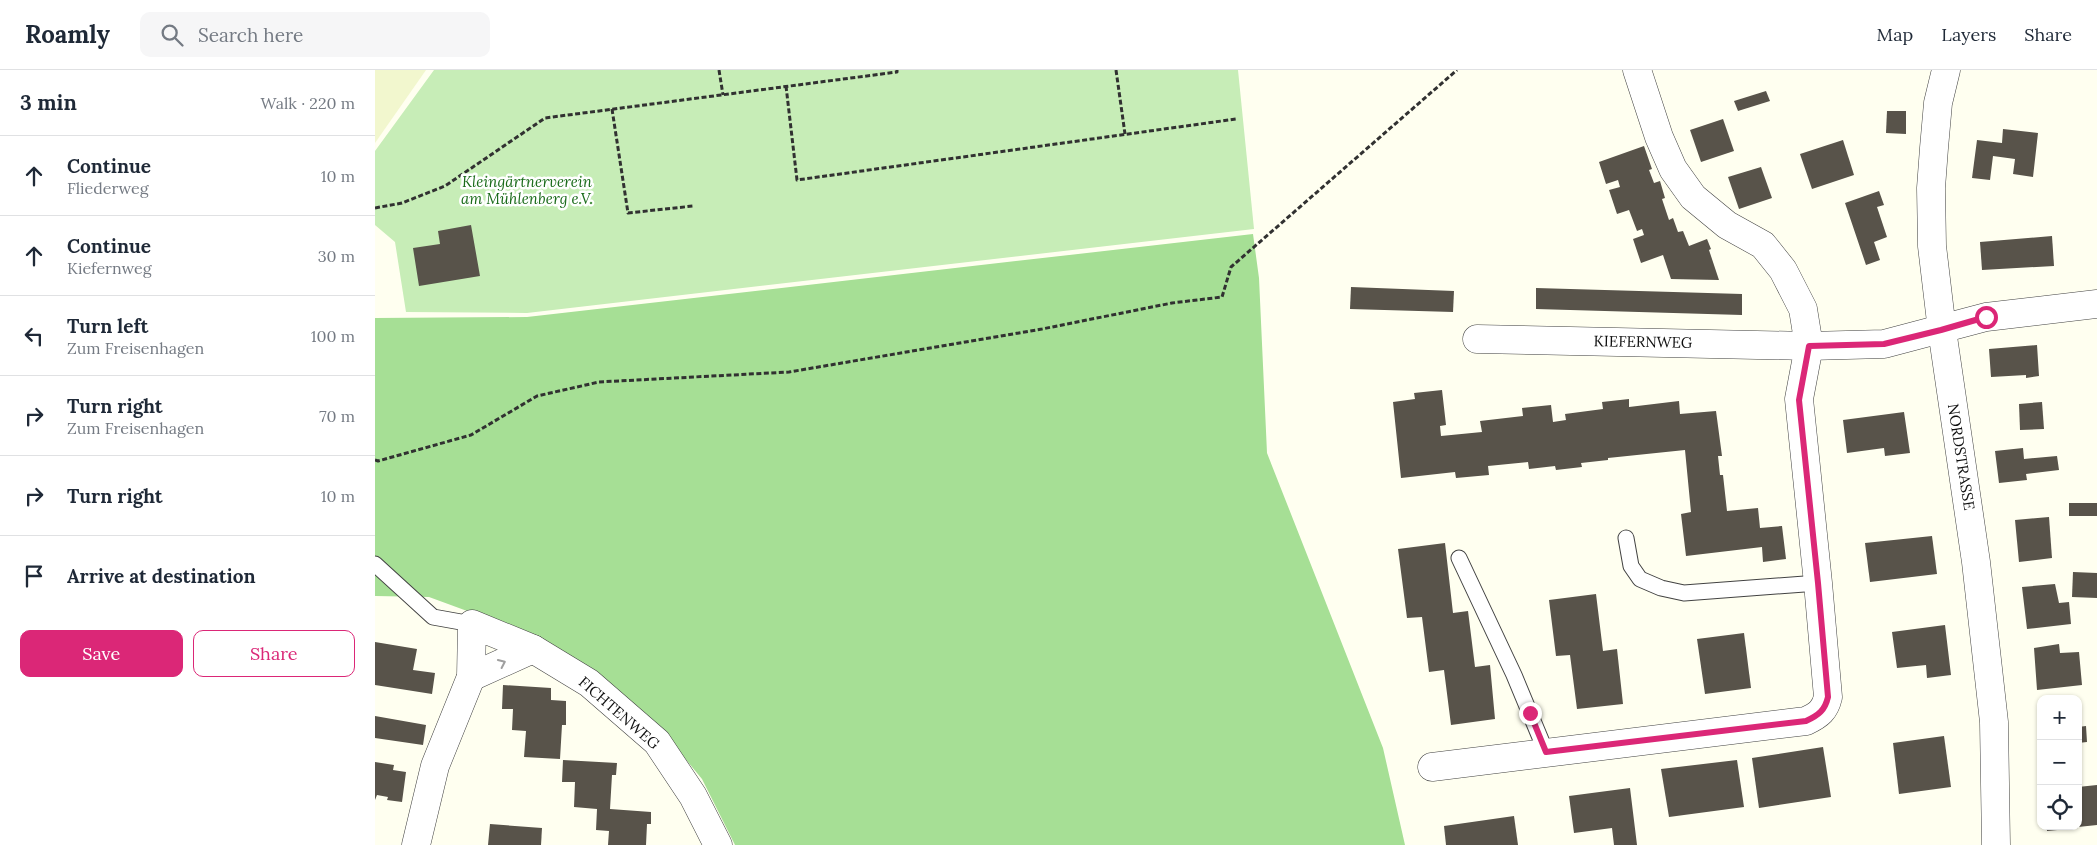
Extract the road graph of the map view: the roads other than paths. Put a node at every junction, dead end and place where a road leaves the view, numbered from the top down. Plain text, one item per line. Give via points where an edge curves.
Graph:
1 (1637, 70) edge
2 (1946, 70) edge
3 (2097, 304) edge
4 (1941, 330) junction
5 (1477, 339) dead end
6 (1809, 346) junction
7 (1626, 538) dead end
8 (1459, 558) dead end
9 (375, 564) edge
10 (1818, 583) junction
11 (472, 624) junction
12 (533, 649) junction
13 (471, 677) junction
14 (1546, 752) junction
15 (1432, 767) dead end
16 (416, 845) edge
17 (718, 845) edge
18 (1996, 845) edge

1 - 6 street via 1673,169 1693,197 1727,224 1763,245 1783,270 1803,309
2 - 4 street, NORDSTRASSE via 1938,103 1931,188 1932,246
3 - 4 street, KIEFERNWEG via 1986,317
4 - 6 street, KIEFERNWEG via 1884,344
4 - 18 street, NORDSTRASSE via 1976,562 1993,713
5 - 6 street, KIEFERNWEG
6 - 10 street via 1799,400
7 - 10 lane via 1631,566 1640,579 1661,588 1684,593
8 - 14 lane
9 - 11 lane via 433,617
10 - 14 street via 1828,697 1818,716 1806,721
11 - 12 street, FICHTENWEG
11 - 13 street
13 -> 12 street
12 - 17 street, FICHTENWEG via 589,683 657,742 693,796
13 - 16 street via 435,766
14 - 15 street

